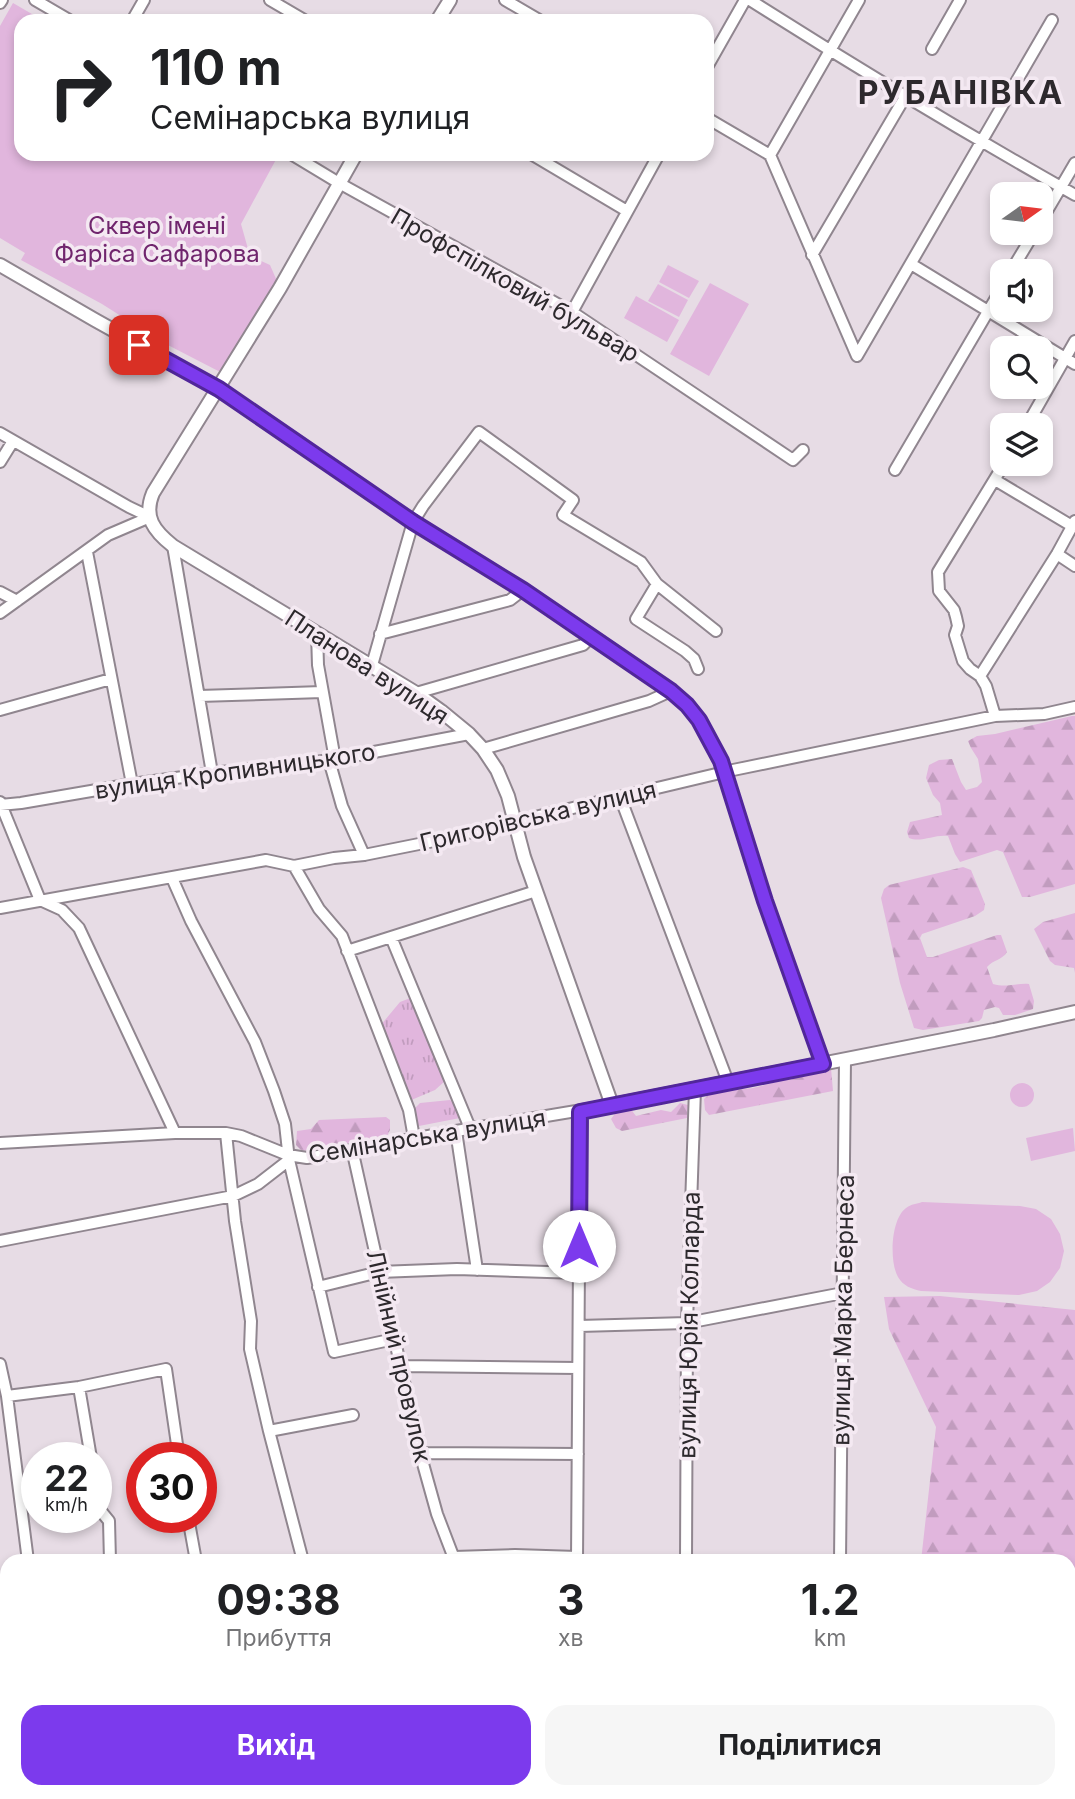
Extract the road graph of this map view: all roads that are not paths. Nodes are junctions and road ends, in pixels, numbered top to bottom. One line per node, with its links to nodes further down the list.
1 (35, 0): 7 (street)
2 (270, 0): 8 (street)
3 (505, 0): 9 (street)
4 (748, 0): 12 (street); 13 (street)
5 (859, 0): 12 (street)
6 (960, 0): 11 (street)
7 (59, 14)
8 (294, 14)
9 (529, 14)
10 (1052, 20): 16 (street)
11 (932, 49)
12 (830, 51): 14 (street); 17 (street)
13 (714, 56)
14 (905, 97): 16 (street); 28 (street)
15 (714, 122): 17 (street)
16 (981, 143): 24 (street); 29 (street)
17 (770, 155): 28 (street)
18 (303, 161): 23 (street, Профспілковий бульвар)
19 (352, 161): 23 (main road)
20 (543, 161): 27 (street)
21 (655, 161): 27 (street)
22 (1075, 163): 24 (street)
23 (339, 183): 33 (street, Профспілковий бульвар); 36 (main road)
24 (1061, 188): 25 (street); 26 (street)
25 (1075, 195)
26 (1054, 200)
27 (628, 211): 33 (street)
28 (812, 255): 29 (street)
29 (911, 264): 32 (street)
30 (0, 265): 36 (main road)
31 (990, 308): 32 (street)
32 (988, 311): 35 (street); 42 (street)
33 (572, 312): 40 (street, Профспілковий бульвар)
34 (1075, 341): 35 (street)
35 (1070, 361): 37 (street)
36 (219, 389): 45 (main road); 46 (main road)
37 (1035, 413)
38 (0, 433): 39 (street, Планова вулиця)
39 (13, 441): 41 (street); 45 (street, Планова вулиця)
40 (803, 450)
41 (0, 462)
42 (895, 470)
43 (997, 476): 44 (street)
44 (995, 480): 47 (street); 63 (street)
45 (150, 517): 48 (main road, Планова вулиця); 49 (street)
46 (413, 522): 52 (street); 53 (main road); 59 (street)
47 (1074, 524): 50 (street)
48 (173, 546): 58 (main road, Планова вулиця); 68 (street)
49 (87, 552): 55 (street); 64 (street)
50 (1057, 554): 51 (street); 63 (street)
51 (1075, 566)
52 (657, 584): 57 (street); 62 (street)
53 (523, 590): 59 (street); 60 (main road)
54 (0, 592): 55 (street)
55 (17, 601): 56 (street)
56 (0, 613)
57 (716, 631)
58 (317, 633): 61 (main road, Планова вулиця); 66 (street)
59 (380, 634): 61 (street)
60 (592, 636): 65 (main road); 67 (street)
61 (372, 666): 67 (main road, Планова вулиця)
62 (698, 669)
63 (980, 676): 71 (street)
64 (111, 679): 70 (street); 77 (street)
65 (671, 691): 73 (street); 75 (main road)
66 (321, 692): 68 (street); 74 (street)
67 (416, 693): 72 (main road, Планова вулиця)
68 (199, 695): 76 (street)
69 (1075, 707): 71 (street, Григорівська вулиця)
70 (0, 710)
71 (995, 716): 75 (street, Григорівська вулиця)
72 (469, 734): 73 (main road, Планова вулиця); 74 (street, вулиця Кропивницького)
73 (483, 748): 80 (main road, Планова вулиця)
74 (332, 760): 76 (street, вулиця Кропивницького); 81 (street)
75 (725, 772): 78 (street, Григорівська вулиця); 91 (main road)
76 (212, 773): 77 (street, вулиця Кропивницького)
77 (132, 784): 79 (street, вулиця Кропивницького)
78 (620, 797): 80 (street, Григорівська вулиця); 92 (street)
79 (0, 804): 85 (street)
80 (514, 822): 81 (street, Григорівська вулиця); 84 (main road, Планова вулиця)
81 (364, 856): 82 (street, Григорівська вулиця)
82 (294, 866): 83 (street, Григорівська вулиця); 88 (street)
83 (172, 878): 85 (street, Григорівська вулиця); 103 (street)
84 (536, 891): 87 (street); 94 (main road, Планова вулиця)
85 (40, 900): 86 (street, Григорівська вулиця); 98 (street)
86 (0, 908)
87 (391, 937): 88 (street); 96 (street)
88 (346, 951): 100 (street)
89 (1075, 1012): 90 (main road, Семінарська вулиця)
90 (845, 1059): 91 (main road, Семінарська вулиця); 110 (street, вулиця Марка Бернеса)
91 (823, 1064): 92 (main road, Семінарська вулиця)
92 (728, 1082): 93 (main road, Семінарська вулиця)
93 (695, 1089): 94 (main road, Семінарська вулиця); 111 (street, вулиця Юрія Колларда)
94 (612, 1105): 95 (street, Семінарська вулиця)
95 (580, 1112): 96 (street, Семінарська вулиця); 108 (street)
96 (470, 1128): 97 (street, Семінарська вулиця)
97 (456, 1130): 100 (street, Семінарська вулиця); 106 (street)
98 (175, 1133): 99 (street); 101 (street)
99 (226, 1133): 103 (street); 104 (street)
100 (414, 1138): 102 (street, Семінарська вулиця)
101 (0, 1143)
102 (352, 1149): 103 (street, Семінарська вулиця); 107 (street, Лінійний провулок)
103 (288, 1157): 104 (street, Семінарська вулиця); 109 (street)
104 (233, 1196): 105 (street, Семінарська вулиця); 120 (street)
105 (0, 1241)
106 (477, 1270): 107 (street); 108 (street)
107 (379, 1272): 109 (street); 113 (street, Лінійний провулок)
108 (579, 1273): 112 (street)
109 (318, 1287): 113 (street)
110 (843, 1293): 111 (street); 134 (street, вулиця Марка Бернеса)
111 (687, 1323): 112 (street); 133 (street, вулиця Юрія Колларда)
112 (579, 1326): 116 (street)
113 (394, 1339): 115 (street, Лінійний провулок)
114 (0, 1364): 118 (street)
115 (400, 1366): 116 (street); 123 (street, Лінійний провулок)
116 (578, 1368): 124 (street)
117 (79, 1387): 118 (street); 121 (street); 122 (street)
118 (6, 1396): 127 (street)
119 (353, 1415): 120 (street)
120 (269, 1431): 130 (street)
121 (89, 1442)
122 (177, 1442)
123 (420, 1453): 124 (street); 131 (street, Лінійний провулок)
124 (578, 1454): 132 (street)
125 (109, 1533): 128 (street)
126 (191, 1533): 129 (street)
127 (27, 1554)
128 (110, 1554)
129 (195, 1554)
130 (301, 1554)
131 (452, 1554)
132 (577, 1554)
133 (686, 1554)
134 (840, 1554)

